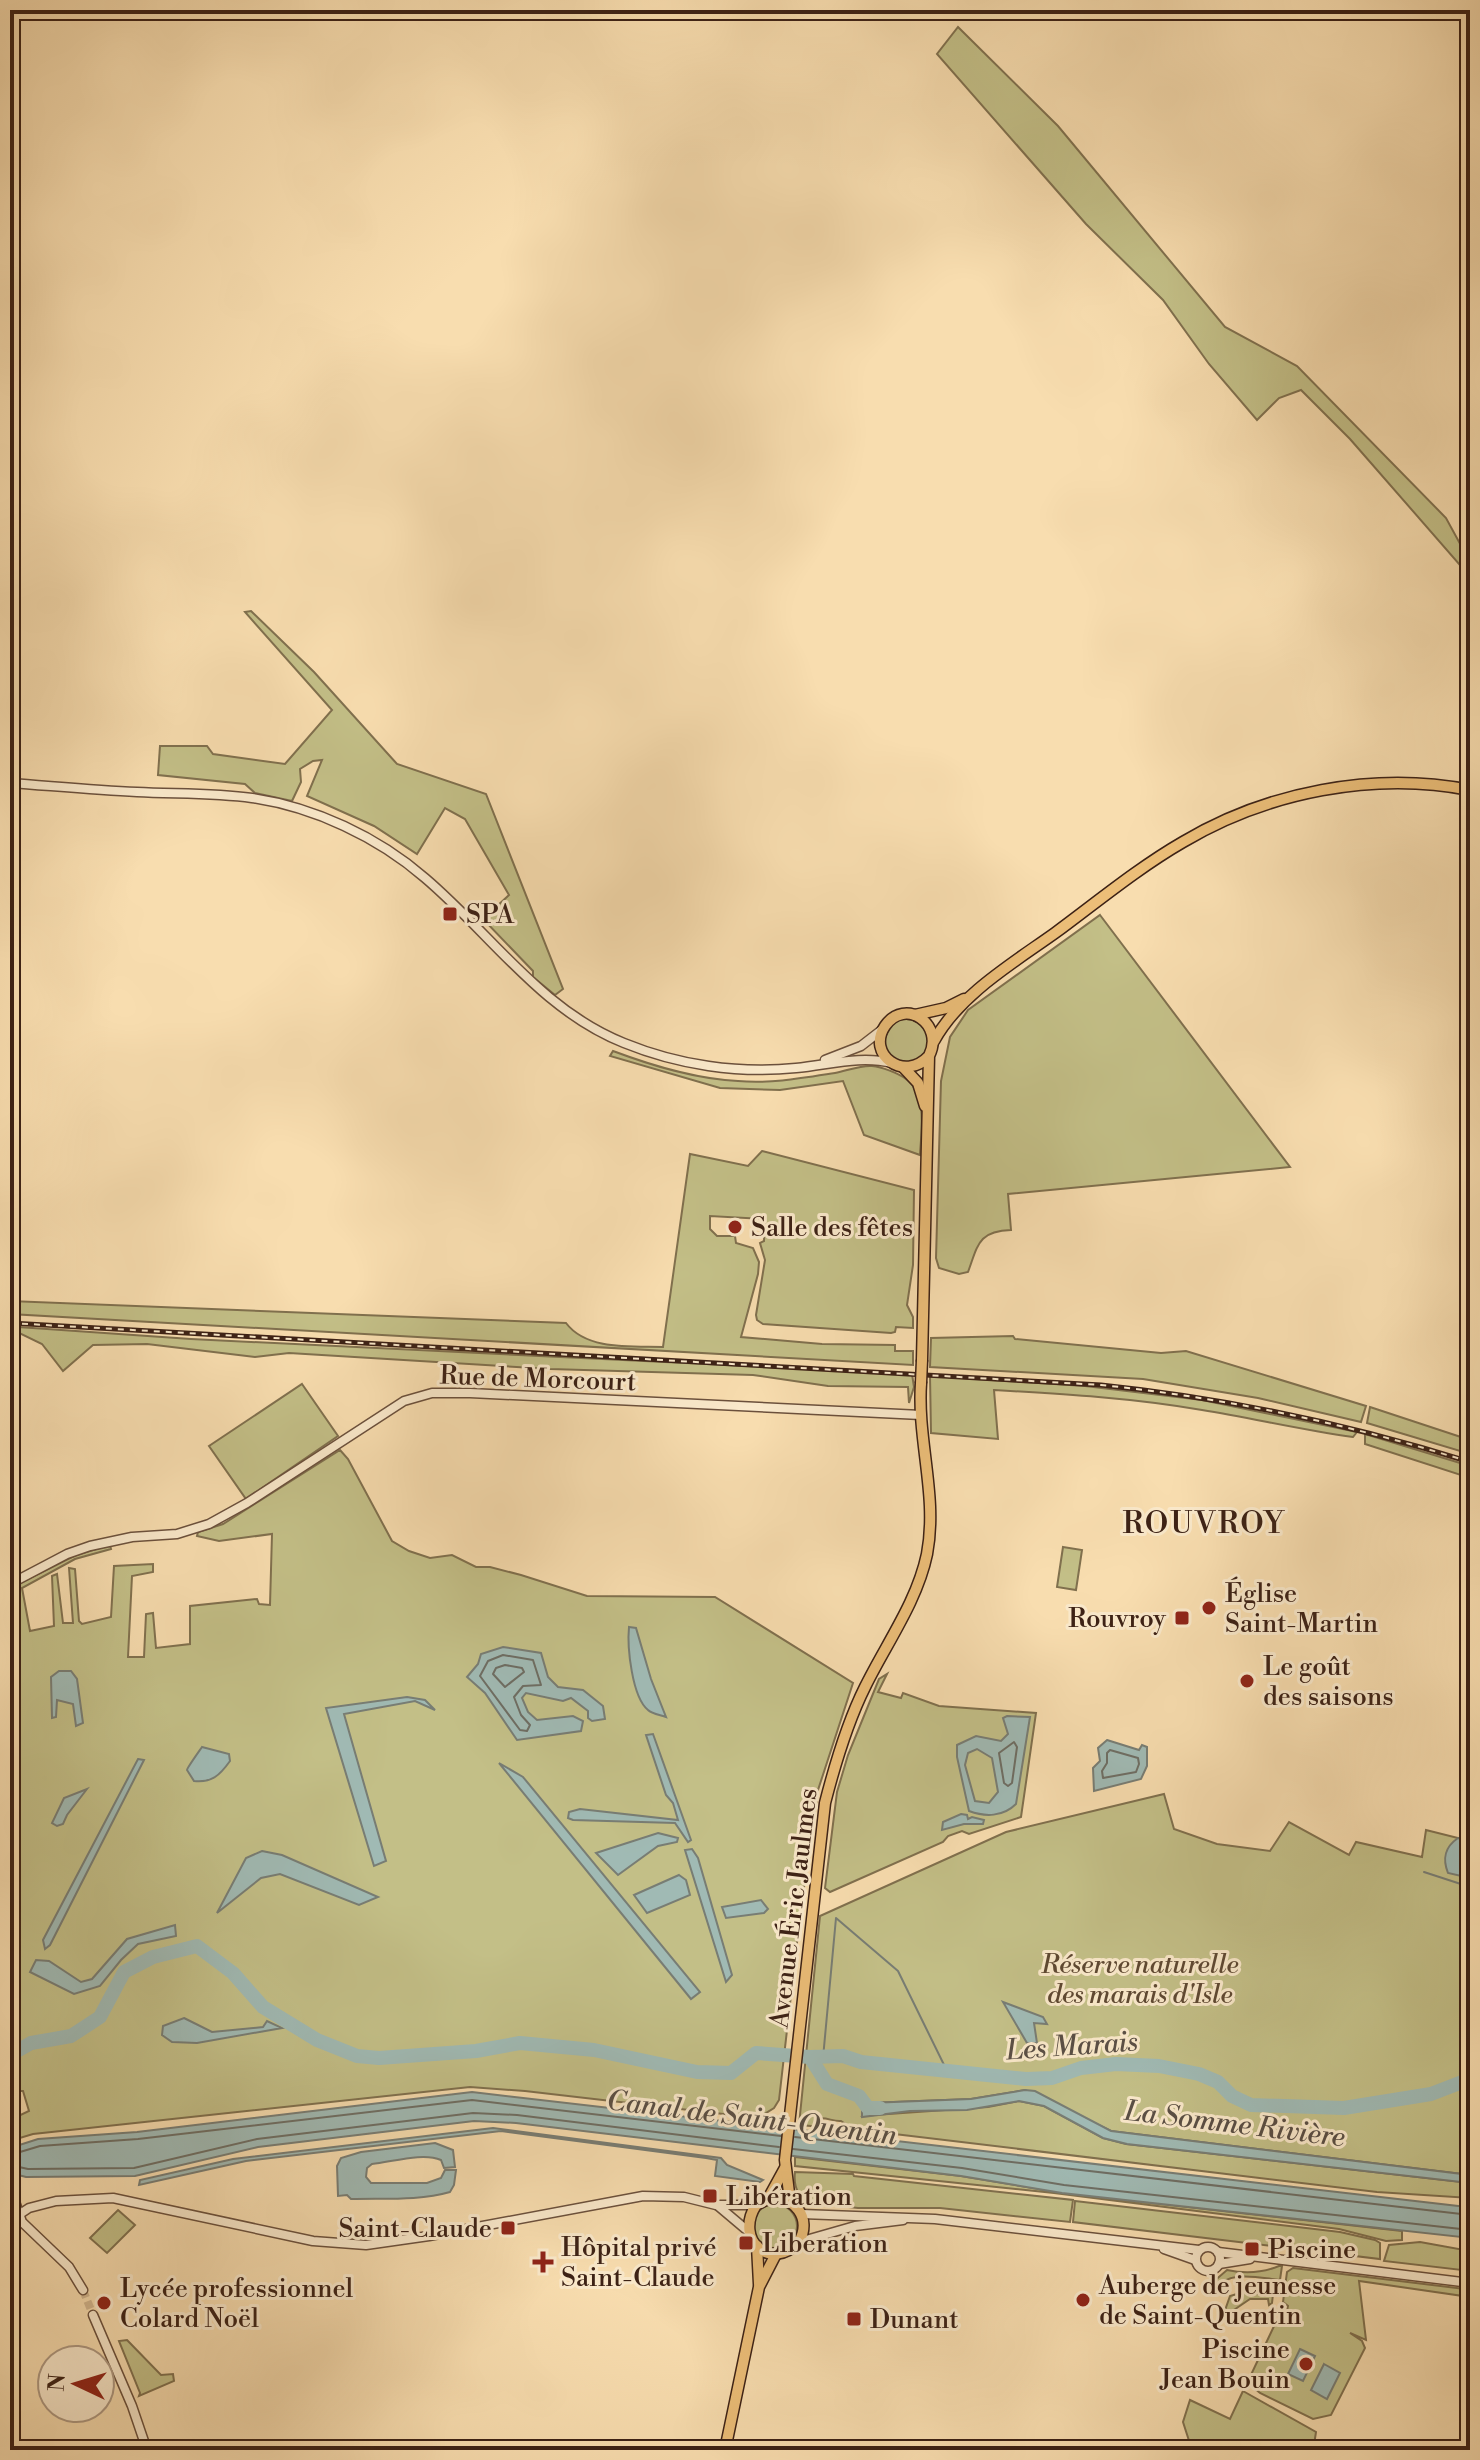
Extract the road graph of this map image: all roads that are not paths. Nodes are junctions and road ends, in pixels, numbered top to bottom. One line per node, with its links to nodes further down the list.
1 (10, 783): 9 (street)
2 (1470, 790): 3 (main road)
3 (976, 992): 4 (main road); 6 (main road)
4 (914, 1015): 5 (main road); 6 (main road)
5 (883, 1028): 8 (main road); 9 (street)
6 (934, 1041): 7 (main road)
7 (929, 1056): 8 (main road); 10 (main road)
8 (898, 1065): 9 (street); 10 (main road)
9 (795, 1068)
10 (927, 1129): 11 (main road, Avenue Éric Jaulmes, bridge)
11 (921, 1415): 12 (street, Rue de Morcourt); 13 (main road, Avenue Éric Jaulmes)
12 (10, 1584)
13 (785, 2164): 15 (main road); 16 (main road)
14 (10, 2187): 19 (street)
15 (768, 2199): 16 (main road); 18 (main road)
16 (790, 2201): 20 (main road)
17 (716, 2205): 18 (street); 19 (street); 22 (street)
18 (756, 2205): 22 (main road)
19 (15, 2214): 34 (street)
20 (802, 2214): 21 (street); 23 (main road)
21 (916, 2218): 23 (street); 24 (street)
22 (749, 2232): 25 (main road)
23 (799, 2242): 28 (main road)
24 (1144, 2242): 26 (street); 30 (street)
25 (757, 2246): 28 (main road); 33 (main road)
26 (1199, 2250): 27 (street); 30 (street)
27 (1218, 2252): 29 (street); 31 (street)
28 (776, 2254): 33 (main road)
29 (1263, 2257): 31 (street); 32 (street)
30 (1195, 2260): 31 (street)
31 (1219, 2264)
32 (1470, 2283)
33 (759, 2287): 37 (main road)
34 (83, 2290)
35 (93, 2315): 36 (street)
36 (147, 2450)
37 (725, 2450)

